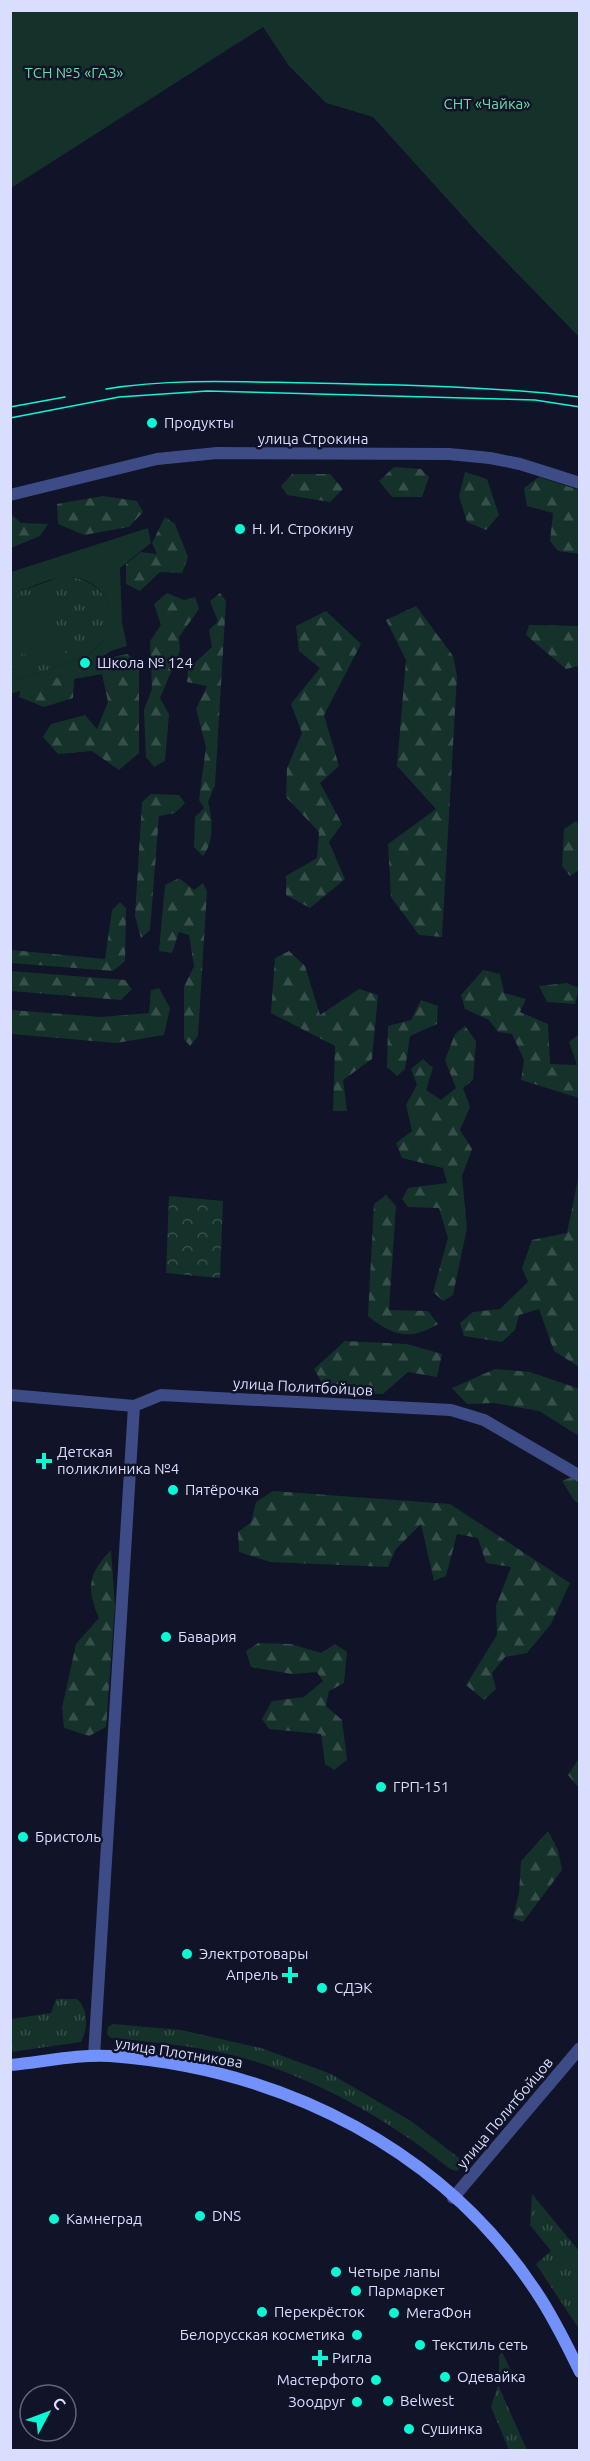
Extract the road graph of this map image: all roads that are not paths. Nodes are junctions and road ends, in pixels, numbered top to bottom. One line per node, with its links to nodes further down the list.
1 (579, 483): 2 (street, улица Строкина)
2 (10, 495)
3 (10, 1395): 4 (street, улица Политбойцов)
4 (134, 1406): 5 (street, улица Политбойцов); 7 (street)
5 (579, 1476)
6 (579, 2048): 9 (street, улица Политбойцов)
7 (94, 2056): 8 (main road, улица Плотникова); 9 (main road, улица Плотникова)
8 (10, 2065)
9 (453, 2198): 10 (main road, улица Плотникова)
10 (579, 2372)

